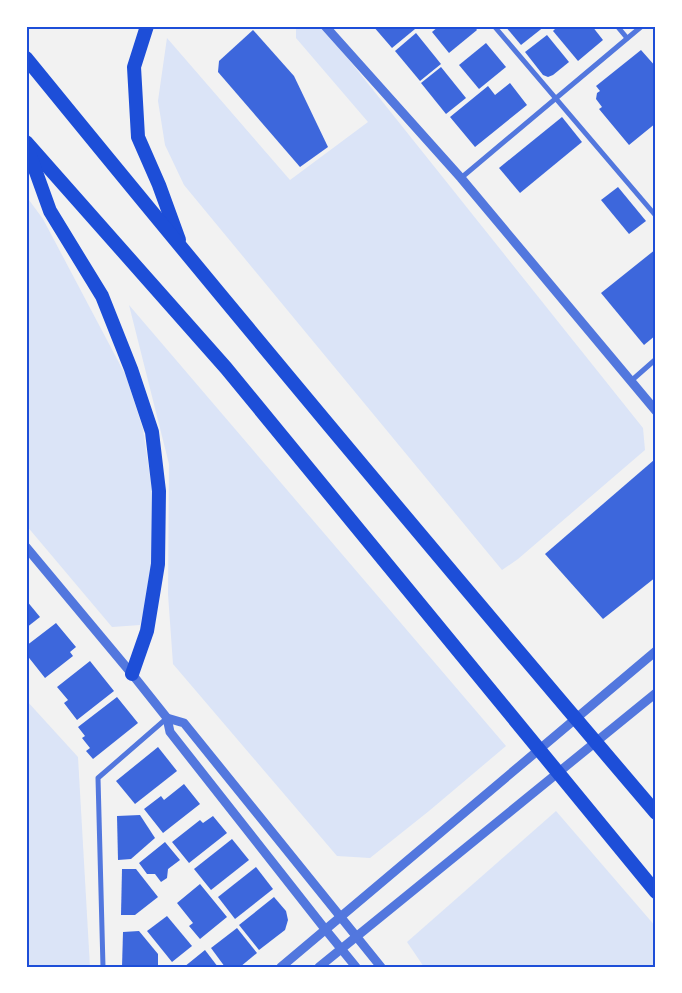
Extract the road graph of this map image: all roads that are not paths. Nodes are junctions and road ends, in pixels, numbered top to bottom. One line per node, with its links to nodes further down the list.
1 (147, 26): 12 (highway)
2 (325, 26): 10 (street)
3 (494, 26): 8 (street)
4 (617, 26): 6 (street)
5 (642, 26): 6 (street)
6 (627, 38): 8 (street)
7 (26, 58): 12 (highway)
8 (556, 98): 10 (street); 11 (street)
9 (26, 143): 18 (highway); 22 (highway)
10 (461, 178): 14 (street)
11 (656, 216)
12 (183, 250): 21 (highway)
13 (656, 359): 14 (street)
14 (631, 381): 15 (street)
15 (656, 411)
16 (26, 547): 18 (street)
17 (656, 651): 23 (street)
18 (132, 674): 20 (street)
19 (656, 693): 25 (street)
20 (167, 718): 23 (street); 24 (street); 27 (street)
21 (656, 813)
22 (656, 892)
23 (341, 916): 24 (street); 25 (street)
24 (325, 930): 26 (street); 28 (street)
25 (356, 937): 26 (street); 31 (street)
26 (341, 949): 29 (street); 30 (street)
27 (103, 967)
28 (281, 967)
29 (319, 967)
30 (356, 967)
31 (381, 967)

